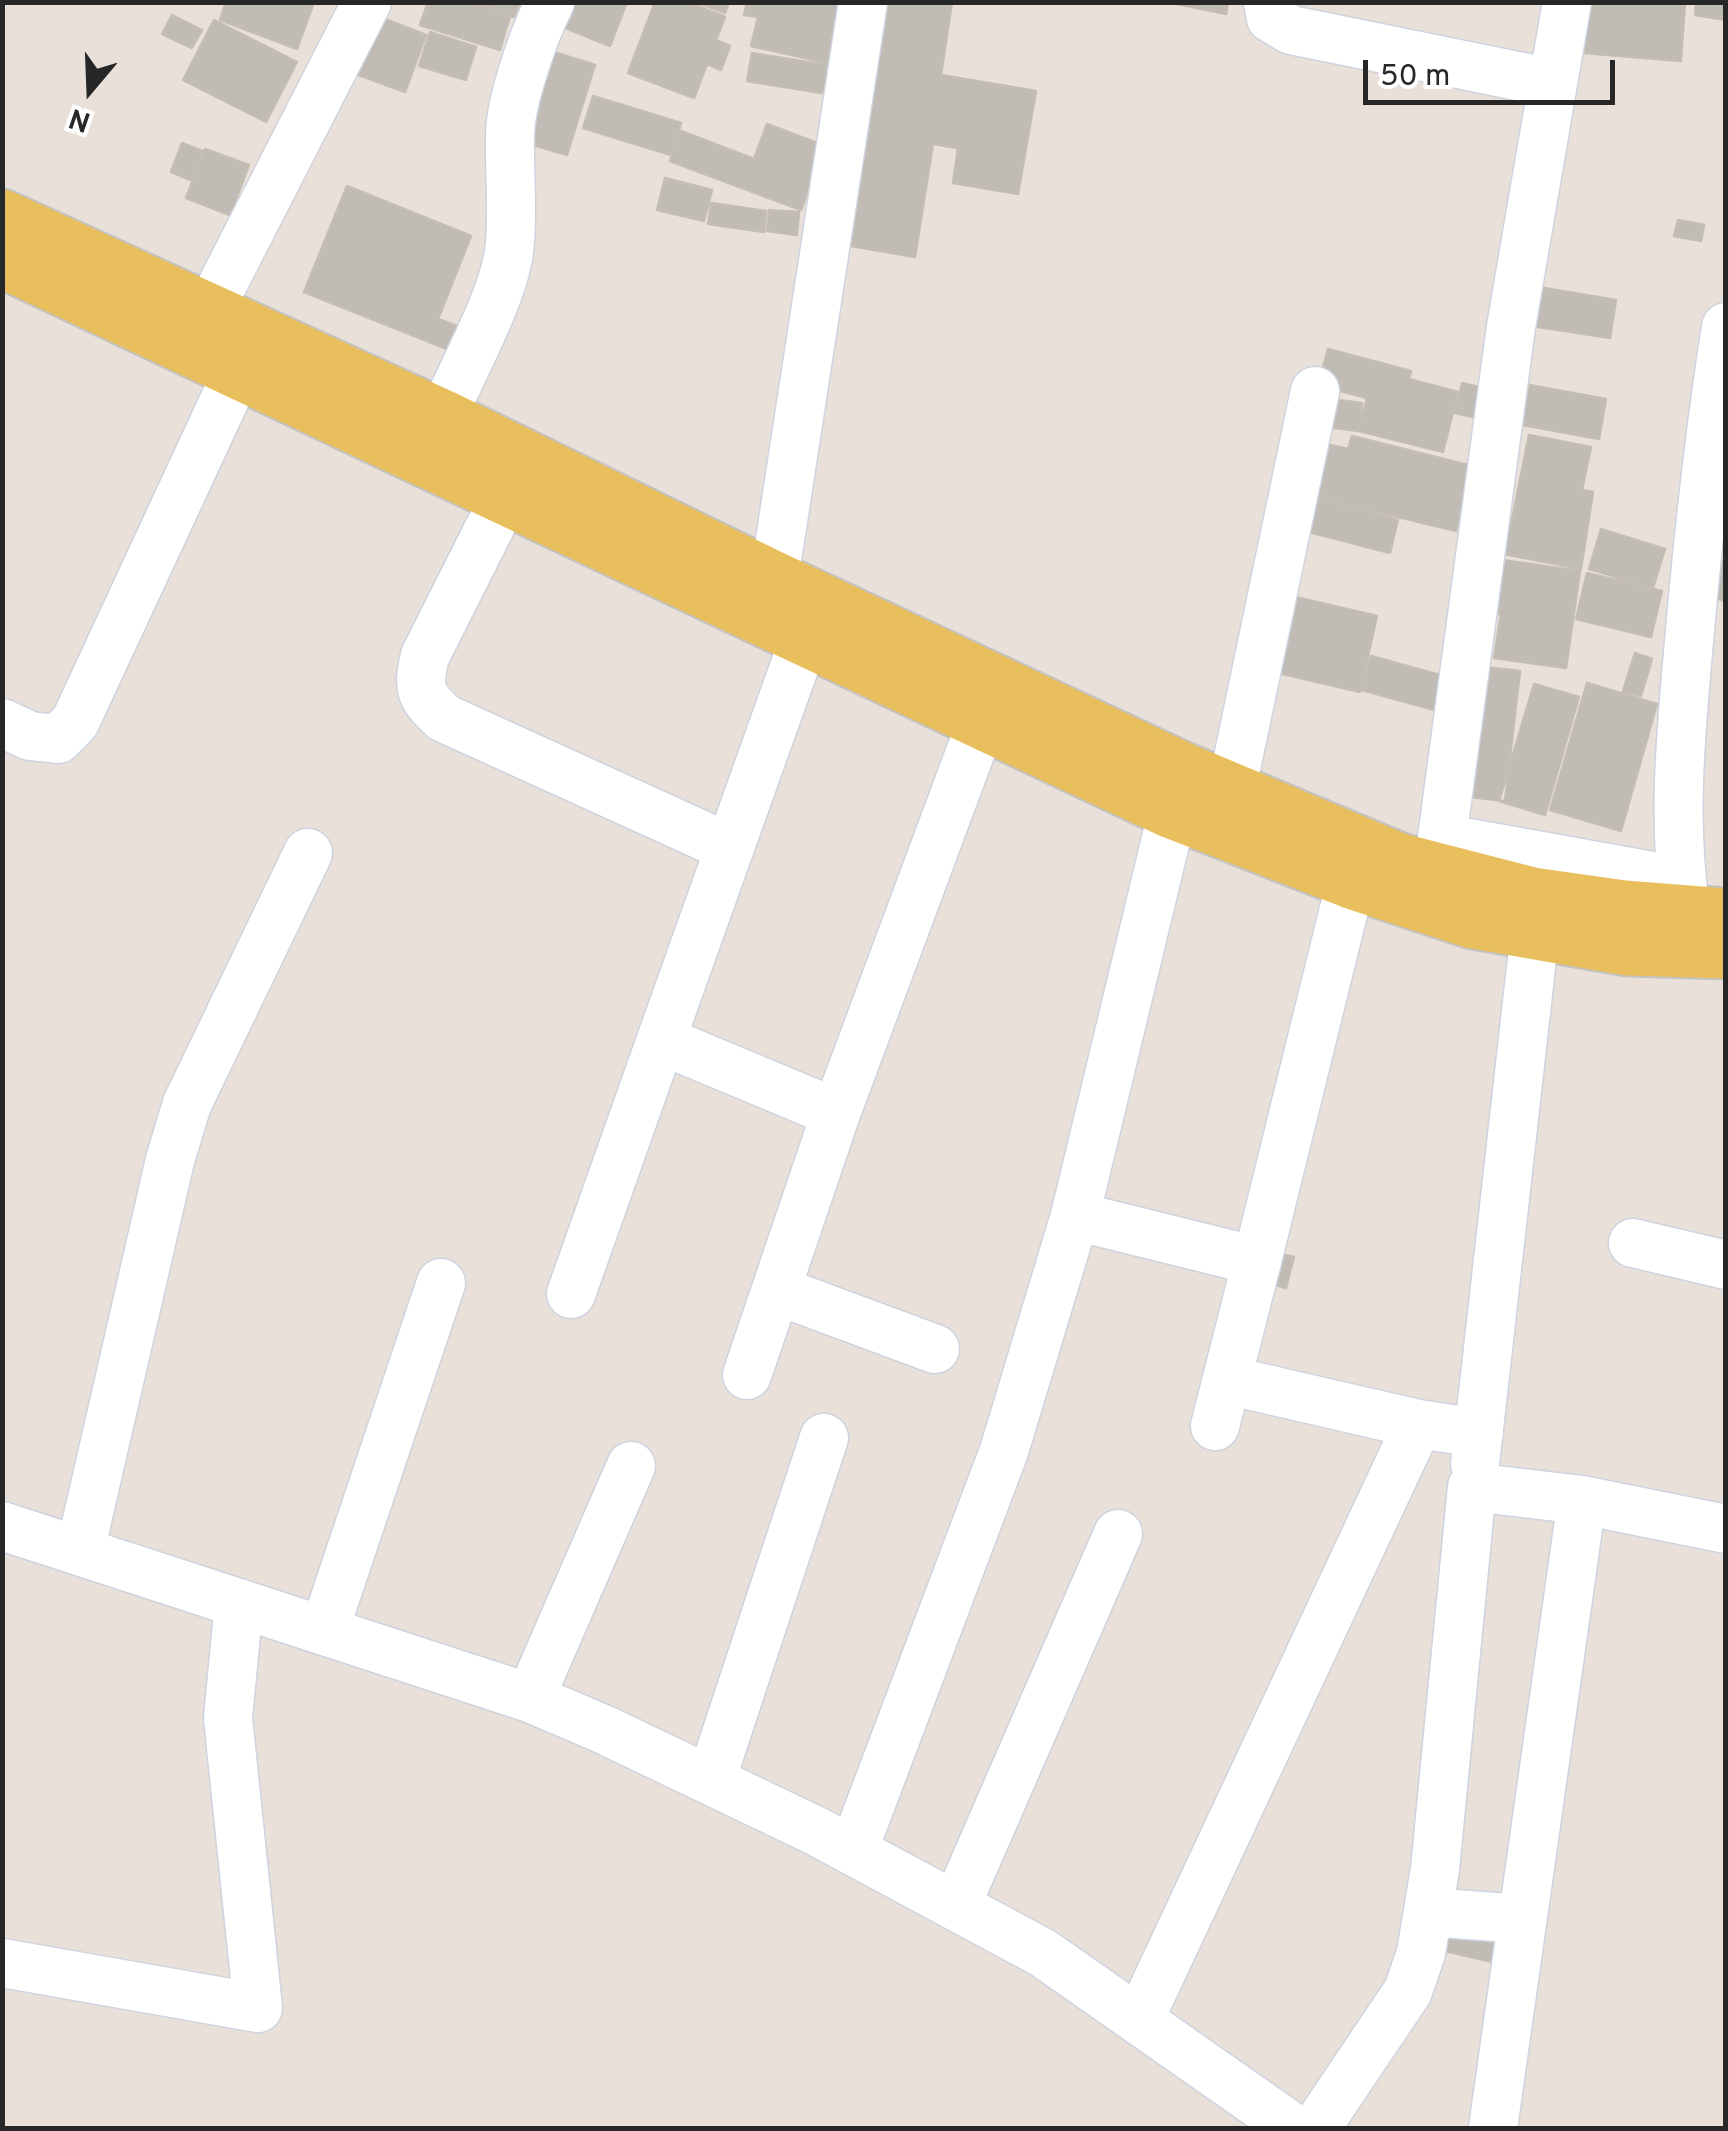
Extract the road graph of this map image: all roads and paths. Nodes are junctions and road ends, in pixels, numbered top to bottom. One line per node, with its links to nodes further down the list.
1 (367, 2): 10 (street)
2 (550, 2): 13 (street)
3 (862, 2): 15 (street)
4 (1268, 2): 6 (street)
5 (1567, 2): 6 (street)
6 (1552, 83): 21 (street)
7 (2, 217): 10 (main road)
8 (2, 260): 10 (main road)
9 (1726, 328): 23 (street)
10 (199, 330): 11 (main road); 13 (main road)
11 (238, 371): 14 (main road); 17 (street)
12 (1315, 390): 18 (street)
13 (442, 417): 15 (main road)
14 (505, 497): 15 (main road); 19 (street)
15 (781, 612): 16 (main road); 18 (main road); 19 (street)
16 (982, 721): 18 (main road); 26 (street)
17 (2, 724)
18 (1195, 791): 21 (main road); 22 (main road); 27 (street)
19 (730, 848): 25 (street)
20 (308, 853): 47 (street)
21 (1435, 872): 22 (main road); 23 (main road); 24 (main road)
22 (1352, 882): 29 (street)
23 (1703, 922): 24 (main road)
24 (1535, 932): 39 (street)
25 (661, 1040): 26 (street); 33 (street)
26 (836, 1114): 32 (street)
27 (1075, 1216): 29 (street); 52 (street)
28 (1633, 1243): 30 (street)
29 (1257, 1261): 36 (street)
30 (1726, 1265)
31 (441, 1283): 49 (street)
32 (776, 1290): 34 (street); 35 (street)
33 (571, 1294)
34 (935, 1349)
35 (746, 1376)
36 (1227, 1380): 37 (street); 38 (street)
37 (1418, 1424): 39 (street); 57 (street)
38 (1216, 1426)
39 (1479, 1432): 42 (street)
40 (824, 1438): 51 (street)
41 (631, 1466): 50 (street)
42 (1472, 1487): 43 (street); 54 (street)
43 (1582, 1500): 45 (street); 55 (street)
44 (2, 1526): 47 (street)
45 (1726, 1529)
46 (1118, 1534): 53 (street)
47 (80, 1551): 48 (street)
48 (239, 1604): 49 (street); 56 (street)
49 (324, 1631): 50 (street)
50 (530, 1698): 51 (street)
51 (710, 1780): 52 (street)
52 (853, 1851): 53 (street)
53 (956, 1906): 57 (street)
54 (1429, 1912): 55 (street); 59 (street)
55 (1522, 1920): 60 (street)
56 (2, 1963)
57 (1139, 2020): 58 (street)
58 (1293, 2128)
59 (1316, 2128)
60 (1493, 2128)

